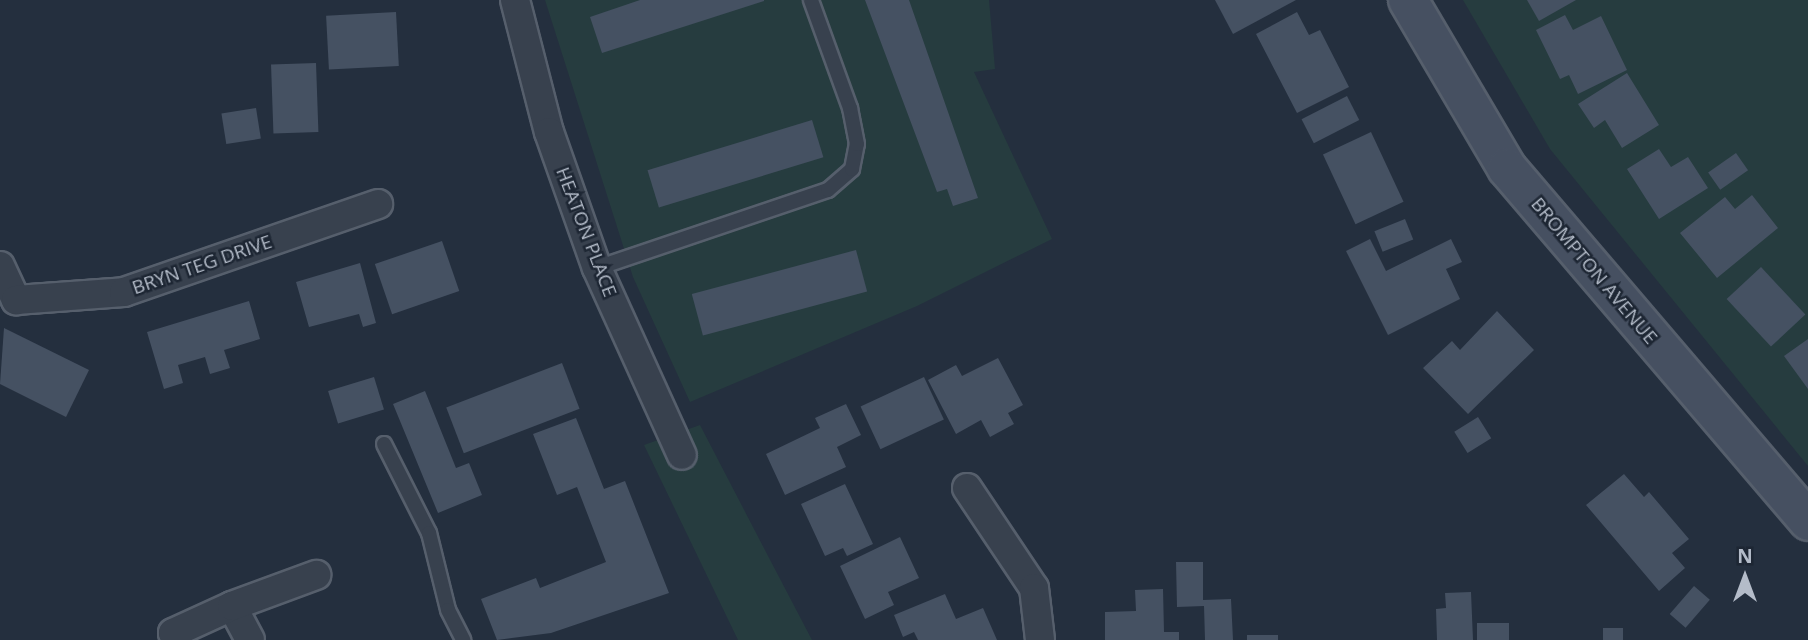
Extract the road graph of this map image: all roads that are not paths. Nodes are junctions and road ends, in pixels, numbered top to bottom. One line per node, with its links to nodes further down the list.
1 (514, 0): 6 (street, HEATON PLACE)
2 (811, 0): 6 (lane)
3 (1408, 0): 10 (main road, BROMPTON AVENUE)
4 (378, 204): 5 (street, BRYN TEG DRIVE)
5 (0, 266)
6 (597, 268): 8 (street, HEATON PLACE)
7 (384, 444): 15 (lane)
8 (682, 455)
9 (967, 488): 16 (street)
10 (1808, 522)
11 (316, 575): 12 (street)
12 (232, 606): 13 (street); 14 (street)
13 (177, 640)
14 (250, 640)
15 (463, 640)
16 (1040, 640)

